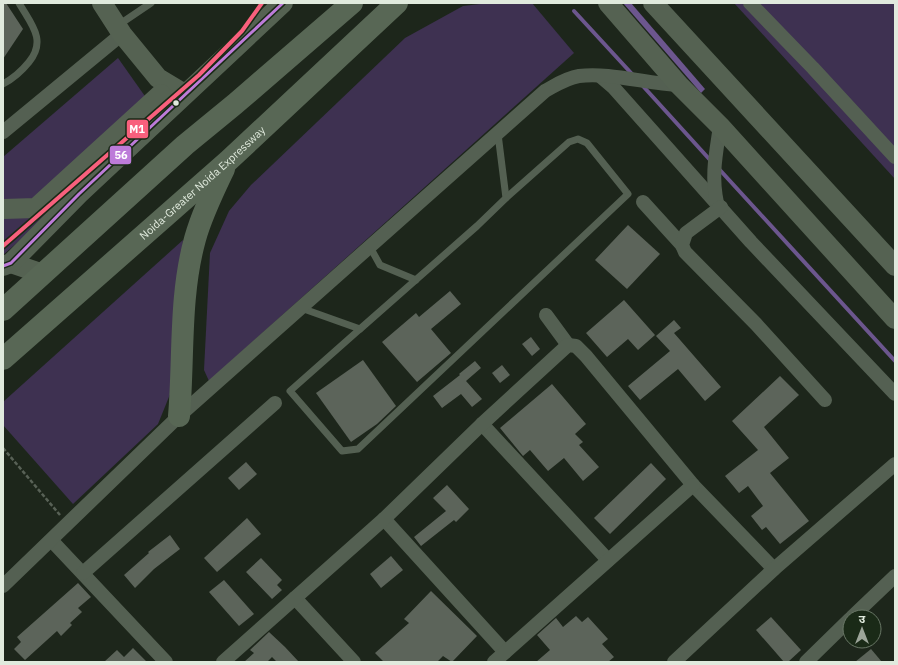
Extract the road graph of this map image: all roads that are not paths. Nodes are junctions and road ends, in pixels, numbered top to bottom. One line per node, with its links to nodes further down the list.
1 (19, 3): 13 (lane)
2 (102, 3): 11 (main road)
3 (151, 3): 10 (lane)
4 (283, 3): 15 (main road)
5 (352, 3): 30 (highway)
6 (398, 3): 21 (highway, Noida-Greater Noida Expressway)
7 (608, 3): 14 (main road)
8 (653, 3): 29 (main road)
9 (750, 3): 20 (street)
10 (140, 6): 11 (lane)
11 (119, 30): 16 (main road); 18 (street)
12 (600, 76): 14 (street); 19 (street); 24 (street)
13 (3, 84)
14 (679, 85): 17 (main road)
15 (185, 94): 16 (main road); 16 (main road)
16 (161, 95): 25 (main road); 28 (main road)
17 (720, 126): 24 (street); 35 (main road)
18 (3, 132)
19 (498, 134): 22 (lane); 27 (street)
20 (895, 157)
21 (228, 161): 38 (highway, Noida-Greater Noida Expressway); 42 (highway)
22 (506, 198): 31 (lane); 36 (lane)
23 (643, 202): 26 (street)
24 (719, 205): 26 (street); 39 (street)
25 (3, 209)
26 (682, 246): 40 (street)
27 (370, 247): 31 (lane); 32 (street)
28 (7, 265): 30 (main road)
29 (895, 266)
30 (43, 274): 33 (highway)
31 (416, 280): 36 (lane)
32 (301, 308): 36 (lane); 42 (street)
33 (3, 310)
34 (546, 314): 37 (street)
35 (895, 319)
36 (360, 329)
37 (568, 345): 43 (street); 45 (street)
38 (3, 359)
39 (895, 394)
40 (825, 400)
41 (275, 403): 50 (street)
42 (179, 416): 47 (street)
43 (482, 424): 46 (street); 48 (street)
44 (895, 464): 49 (street)
45 (693, 484): 48 (street); 49 (street)
46 (384, 519): 53 (street); 56 (street)
47 (52, 540): 50 (street); 52 (street)
48 (608, 560): 56 (street)
49 (774, 569): 57 (street)
50 (82, 573): 58 (street)
51 (895, 576): 54 (street)
52 (3, 586)
53 (295, 598): 59 (street); 60 (street)
54 (860, 609)
55 (842, 627): 62 (street)
56 (505, 652): 61 (street)
57 (681, 660)
58 (166, 662)
59 (223, 662)
60 (354, 662)
61 (494, 662)
62 (806, 662)

